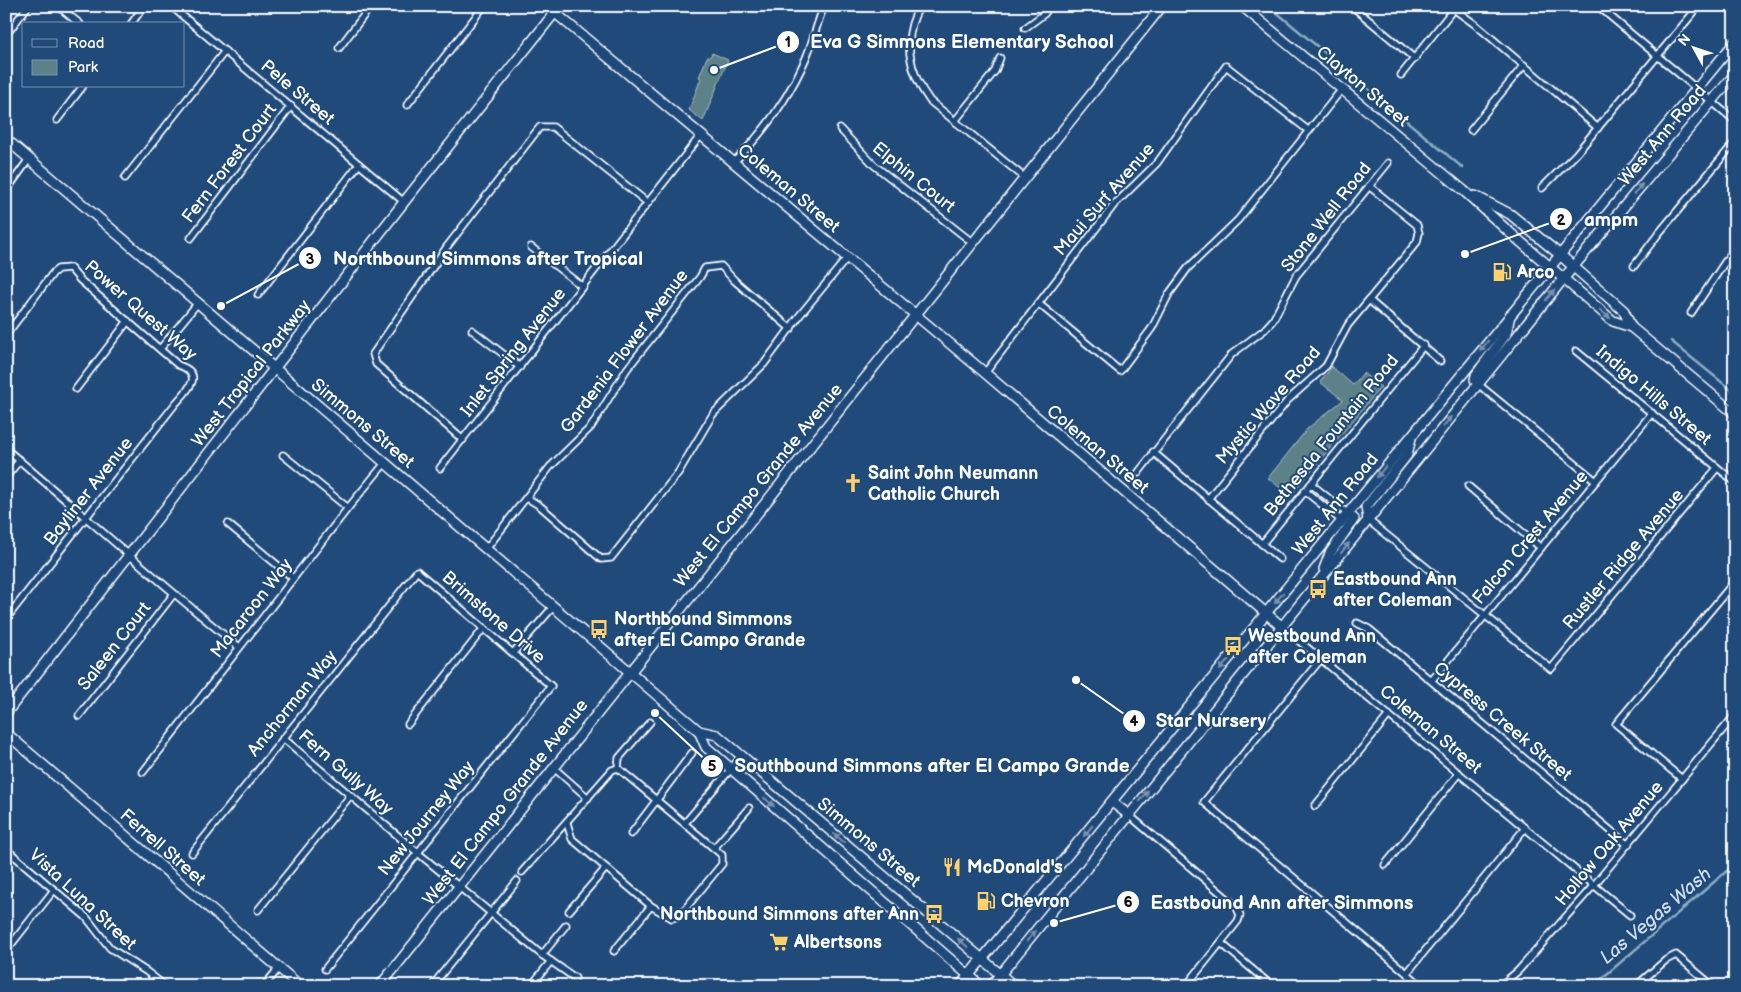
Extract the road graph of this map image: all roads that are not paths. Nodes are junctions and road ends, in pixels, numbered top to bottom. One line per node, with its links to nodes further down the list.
1 (28, 6): 21 (street)
2 (58, 6): 18 (street)
3 (144, 6): 19 (street)
4 (172, 6): 24 (street, Pele Street)
5 (371, 6): 23 (street)
6 (484, 6): 36 (street)
7 (547, 6): 17 (main road, Coleman Street)
8 (824, 6): 48 (street)
9 (920, 6): 38 (street)
10 (1050, 6): 20 (street)
11 (1162, 6): 52 (main road, West El Campo Grande Avenue)
12 (1242, 6): 32 (main road, Clayton Street)
13 (1352, 6): 27 (street)
14 (1598, 6): 25 (street)
15 (1699, 6): 25 (street)
16 (1455, 8): 27 (street); 28 (street)
17 (557, 10): 44 (main road, Coleman Street); 57 (main road, West Tropical Parkway)
18 (78, 22)
19 (132, 22)
20 (1025, 28)
21 (6, 35)
22 (1735, 42): 33 (main road, West Ann Road)
23 (339, 48)
24 (226, 51): 35 (street, Pele Street); 51 (street)
25 (1658, 56): 33 (street); 40 (street)
26 (1000, 58): 38 (street)
27 (1415, 59): 30 (street)
28 (1524, 65): 40 (street); 42 (street)
29 (1735, 74): 34 (main road, West Ann Road)
30 (1402, 75)
31 (81, 88): 37 (street)
32 (1342, 89): 43 (street); 55 (main road, Clayton Street)
33 (1696, 89): 34 (street); 65 (main road, West Ann Road)
34 (1711, 102): 39 (street); 69 (main road, West Ann Road, one-way to 34)
35 (291, 106): 50 (street, Pele Street); 61 (street, Fern Forest Court)
36 (407, 106)
37 (57, 120)
38 (955, 121): 52 (street)
39 (1735, 121)
40 (1598, 128): 54 (street)
41 (840, 129): 62 (street, Elphin Court)
42 (1471, 130)
43 (1309, 131): 75 (street, Maui Surf Avenue); 75 (street)
44 (701, 135): 48 (main road, Coleman Street); 58 (street, Inlet Spring Avenue)
45 (6, 140): 47 (main road, Simmons Street)
46 (1735, 142): 68 (street)
47 (29, 159): 56 (street); 74 (main road, Simmons Street)
48 (733, 163): 66 (main road, Coleman Street)
49 (1388, 163): 53 (street, Stone Well Road)
50 (359, 164): 57 (street, Pele Street); 72 (street)
51 (125, 178)
52 (1025, 178): 62 (main road, West El Campo Grande Avenue)
53 (1369, 186): 73 (street, Mystic Wave Road); 99 (street, Stone Well Road)
54 (1542, 188)
55 (1464, 190): 59 (main road, Clayton Street); 60 (main road, Clayton Street)
56 (6, 191)
57 (404, 202): 89 (main road, West Tropical Parkway)
58 (648, 203): 71 (street, Inlet Spring Avenue); 97 (street)
59 (1510, 214): 60 (main road); 65 (main road, Clayton Street)
60 (1501, 224): 67 (main road, Clayton Street)
61 (190, 238)
62 (973, 243): 78 (main road, West El Campo Grande Avenue)
63 (1735, 247): 77 (street)
64 (531, 248): 71 (street)
65 (1559, 254): 67 (main road, West Ann Road); 69 (main road, Clayton Street)
66 (847, 258): 78 (main road, Coleman Street); 81 (street)
67 (1549, 265): 70 (main road, Clayton Street); 76 (main road, West Ann Road)
68 (1634, 266)
69 (1573, 267): 70 (main road, West Ann Road); 80 (main road, Clayton Street)
70 (1564, 278): 80 (main road, Clayton Street, one-way to 80); 92 (main road, West Ann Road, one-way to 70)
71 (583, 287): 88 (street, Inlet Spring Avenue)
72 (258, 295)
73 (1369, 300): 84 (street); 113 (street, Mystic Wave Road)
74 (197, 304): 85 (street); 89 (main road, Simmons Street)
75 (1039, 304): 90 (street, Maui Surf Avenue)
76 (1511, 312): 92 (main road); 96 (main road, West Ann Road, one-way to 96)
77 (1691, 313)
78 (915, 315): 90 (main road, Coleman Street); 139 (main road, West El Campo Grande Avenue)
79 (128, 321): 83 (street, Power Quest Way); 85 (street, Power Quest Way); 93 (street)
80 (1631, 328): 95 (main road, Clayton Street)
81 (791, 329): 112 (street); 112 (street, Gardenia Flower Avenue)
82 (472, 330): 88 (street)
83 (6, 335)
84 (1424, 345): 87 (street); 109 (street, Bethesda Fountain Road)
85 (160, 349): 91 (street, Power Quest Way)
86 (1576, 351): 94 (street, Indigo Hills Street)
87 (1440, 360)
88 (520, 367): 97 (street, Inlet Spring Avenue)
89 (274, 369): 102 (main road, Simmons Street); 122 (main road, West Tropical Parkway)
90 (985, 373): 130 (main road, Coleman Street)
91 (192, 382): 115 (street, Bayliner Avenue)
92 (1478, 384): 107 (street); 117 (main road, West Ann Road, one-way to 92)
93 (76, 388)
94 (1652, 413): 104 (street, Indigo Hills Street); 107 (street, Falcon Crest Avenue)
95 (1735, 414)
96 (1413, 433): 116 (main road, West Ann Road, one-way to 116); 117 (main road)
97 (463, 440): 103 (street, Inlet Spring Avenue)
98 (6, 449): 101 (street)
99 (1153, 452): 105 (street, Stone Well Road); 113 (street)
100 (284, 455): 114 (street)
101 (20, 460): 106 (street); 115 (street)
102 (385, 464): 114 (street, Macaroon Way); 121 (main road, Simmons Street)
103 (440, 468)
104 (1717, 468): 108 (street, Indigo Hills Street); 131 (street, Rustler Ridge Avenue)
105 (1138, 473)
106 (6, 477)
107 (1596, 481): 120 (street, Falcon Crest Avenue)
108 (1735, 482)
109 (1311, 484): 111 (street, Bethesda Fountain Road); 116 (street)
110 (1468, 486): 120 (street)
111 (1305, 491): 116 (street); 119 (street, Bethesda Fountain Road)
112 (526, 498): 121 (street, Gardenia Flower Avenue)
113 (1208, 498): 119 (street)
114 (348, 508): 125 (street, Macaroon Way)
115 (87, 516): 122 (street); 132 (street, Bayliner Avenue)
116 (1345, 517): 126 (main road); 130 (main road, West Ann Road, one-way to 130)
117 (1368, 520): 126 (main road, West Ann Road, one-way to 117); 131 (street)
118 (228, 524): 125 (street)
119 (1262, 544): 123 (street)
120 (1540, 548): 131 (street, Falcon Crest Avenue)
121 (486, 549): 129 (main road, Simmons Street)
122 (131, 555): 128 (street); 142 (main road, West Tropical Parkway)
123 (1280, 559)
124 (417, 571): 135 (street, Brimstone Drive); 150 (street, Anchorman Way)
125 (294, 578): 136 (street, Macaroon Way)
126 (1318, 581): 134 (main road, West Ann Road)
127 (1735, 581): 158 (street)
128 (173, 595): 136 (street); 143 (street, Saleen Court)
129 (553, 606): 137 (street); 139 (main road, Simmons Street)
130 (1266, 614): 134 (main road, Coleman Street); 162 (main road, West Ann Road, one-way to 162)
131 (1486, 615): 140 (street, Falcon Crest Avenue)
132 (6, 619)
133 (1358, 622): 140 (street, Cypress Creek Street)
134 (1281, 626): 138 (street, Coleman Street); 165 (main road, West Ann Road, one-way to 134)
135 (484, 628): 137 (street, Brimstone Drive); 147 (street)
136 (238, 648): 156 (street, Macaroon Way)
137 (514, 653): 141 (street, Brimstone Drive)
138 (1321, 659): 144 (street, Coleman Street); 196 (street)
139 (629, 671): 148 (main road, Simmons Street); 153 (main road, West El Campo Grande Avenue)
140 (1432, 680): 170 (street, Cypress Creek Street)
141 (551, 686): 174 (street, New Journey Way)
142 (6, 713)
143 (78, 716)
144 (1389, 716): 157 (street, Coleman Street); 163 (street)
145 (1734, 716): 158 (street, Hollow Oak Avenue)
146 (650, 722): 154 (street)
147 (408, 724)
148 (699, 731): 152 (main road, Simmons Street); 155 (main road, Simmons Street)
149 (6, 733): 194 (main road, Ferrell Street)
150 (283, 738): 159 (street, Fern Gully Way); 173 (street, Anchorman Way)
151 (692, 753): 161 (street)
152 (741, 756): 155 (street); 192 (main road, Simmons Street, one-way to 152)
153 (554, 768): 160 (street); 180 (main road, West El Campo Grande Avenue)
154 (618, 768): 160 (street); 161 (street)
155 (731, 769): 167 (street); 198 (main road, Simmons Street, one-way to 198)
156 (143, 772)
157 (1459, 773): 168 (street, Coleman Street); 175 (street)
158 (1682, 779): 170 (street, Hollow Oak Avenue)
159 (350, 796): 174 (street, Fern Gully Way); 183 (street)
160 (588, 798): 166 (street)
161 (658, 801): 167 (street); 169 (street)
162 (1112, 802): 165 (main road); 192 (main road, West Ann Road, one-way to 192)
163 (1316, 806)
164 (749, 808): 171 (street)
165 (1129, 815): 188 (street); 197 (main road, West Ann Road, one-way to 165)
166 (567, 823): 176 (street); 177 (street)
167 (685, 823): 171 (street)
168 (1525, 828): 179 (street, Coleman Street); 196 (street)
169 (631, 834)
170 (1628, 845): 179 (street, Hollow Oak Avenue)
171 (714, 848): 182 (street)
172 (6, 849): 181 (street, Vista Luna Street)
173 (192, 853)
174 (418, 853): 180 (street, Fern Gully Way); 195 (street, New Journey Way)
175 (1385, 864)
176 (606, 868): 182 (street); 184 (street)
177 (522, 872)
178 (517, 882): 185 (street)
179 (1594, 885): 186 (street, Coleman Street); 213 (street, Hollow Oak Avenue)
180 (459, 887): 185 (street, Fern Gully Way); 203 (main road, West El Campo Grande Avenue)
181 (54, 890): 189 (street); 200 (street, Vista Luna Street)
182 (651, 906): 190 (street)
183 (258, 910)
184 (569, 911)
185 (491, 913): 191 (street, Fern Gully Way); 204 (street)
186 (1630, 914)
187 (566, 925): 191 (street)
188 (1220, 943): 210 (street); 211 (street)
189 (6, 951)
190 (614, 951)
191 (542, 954): 193 (street, Fern Gully Way)
192 (982, 959): 197 (main road, Simmons Street); 198 (main road, West Ann Road)
193 (550, 961): 199 (street, Fern Gully Way); 205 (street)
194 (278, 968): 201 (street); 202 (main road, Ferrell Street)
195 (325, 969)
196 (1406, 973): 212 (street)
197 (1000, 974): 208 (main road, West Ann Road); 209 (main road, Simmons Street)
198 (968, 975): 206 (main road, West Ann Road); 207 (main road, Simmons Street)
199 (575, 978)
200 (165, 986)
201 (264, 986)
202 (300, 986)
203 (380, 986)
204 (432, 986)
205 (531, 986)
206 (960, 986)
207 (981, 986)
208 (991, 986)
209 (1014, 986)
210 (1186, 986)
211 (1272, 986)
212 (1422, 986)
213 (1500, 986)
214 (1636, 986): 215 (street)
215 (1713, 986)

